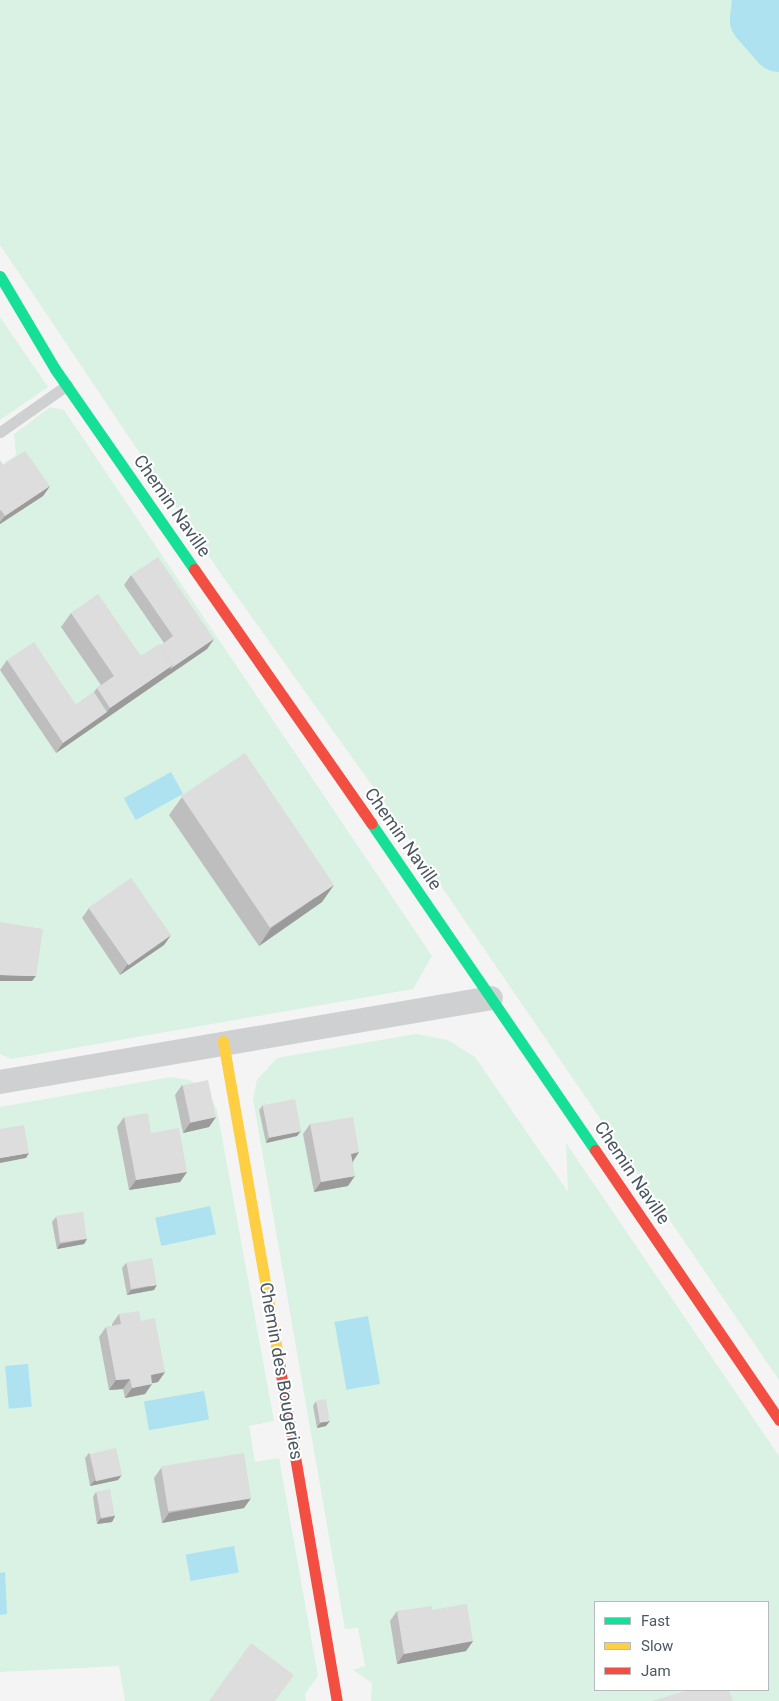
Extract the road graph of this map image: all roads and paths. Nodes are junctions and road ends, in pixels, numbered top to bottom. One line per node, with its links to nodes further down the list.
1 (0, 276): 2 (street, Chemin Naville)
2 (67, 385): 3 (lane); 4 (street, Chemin Naville)
3 (0, 432)
4 (491, 998): 5 (street); 7 (street, Chemin Naville)
5 (223, 1042): 6 (street); 8 (street, Chemin des Bougeries)
6 (0, 1082)
7 (779, 1420)
8 (337, 1701)

